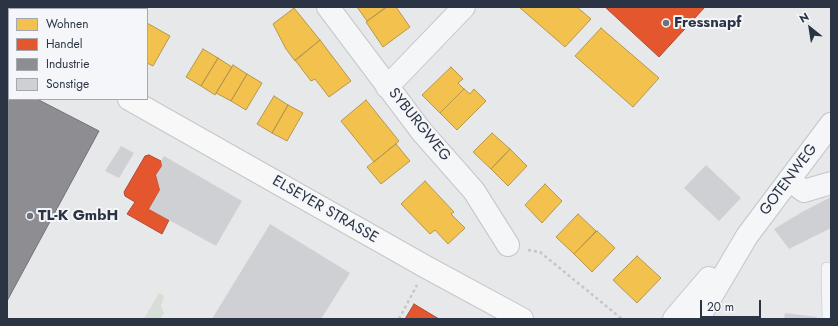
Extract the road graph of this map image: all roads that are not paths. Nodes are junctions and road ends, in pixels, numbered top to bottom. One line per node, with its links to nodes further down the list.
1 (328, 7): 3 (street, SYBURGWEG)
2 (464, 7): 3 (street)
3 (387, 87): 9 (street, SYBURGWEG)
4 (131, 100): 11 (main road, ELSEYER STRASSE)
5 (831, 124): 6 (street, GOTENWEG)
6 (789, 180): 7 (street); 8 (street, GOTENWEG)
7 (831, 183)
8 (747, 236): 12 (street, GOTENWEG); 13 (street, GOTENWEG)
9 (508, 245)
10 (827, 268): 14 (lane)
11 (522, 319)
12 (674, 319)
13 (698, 319)
14 (828, 319)

